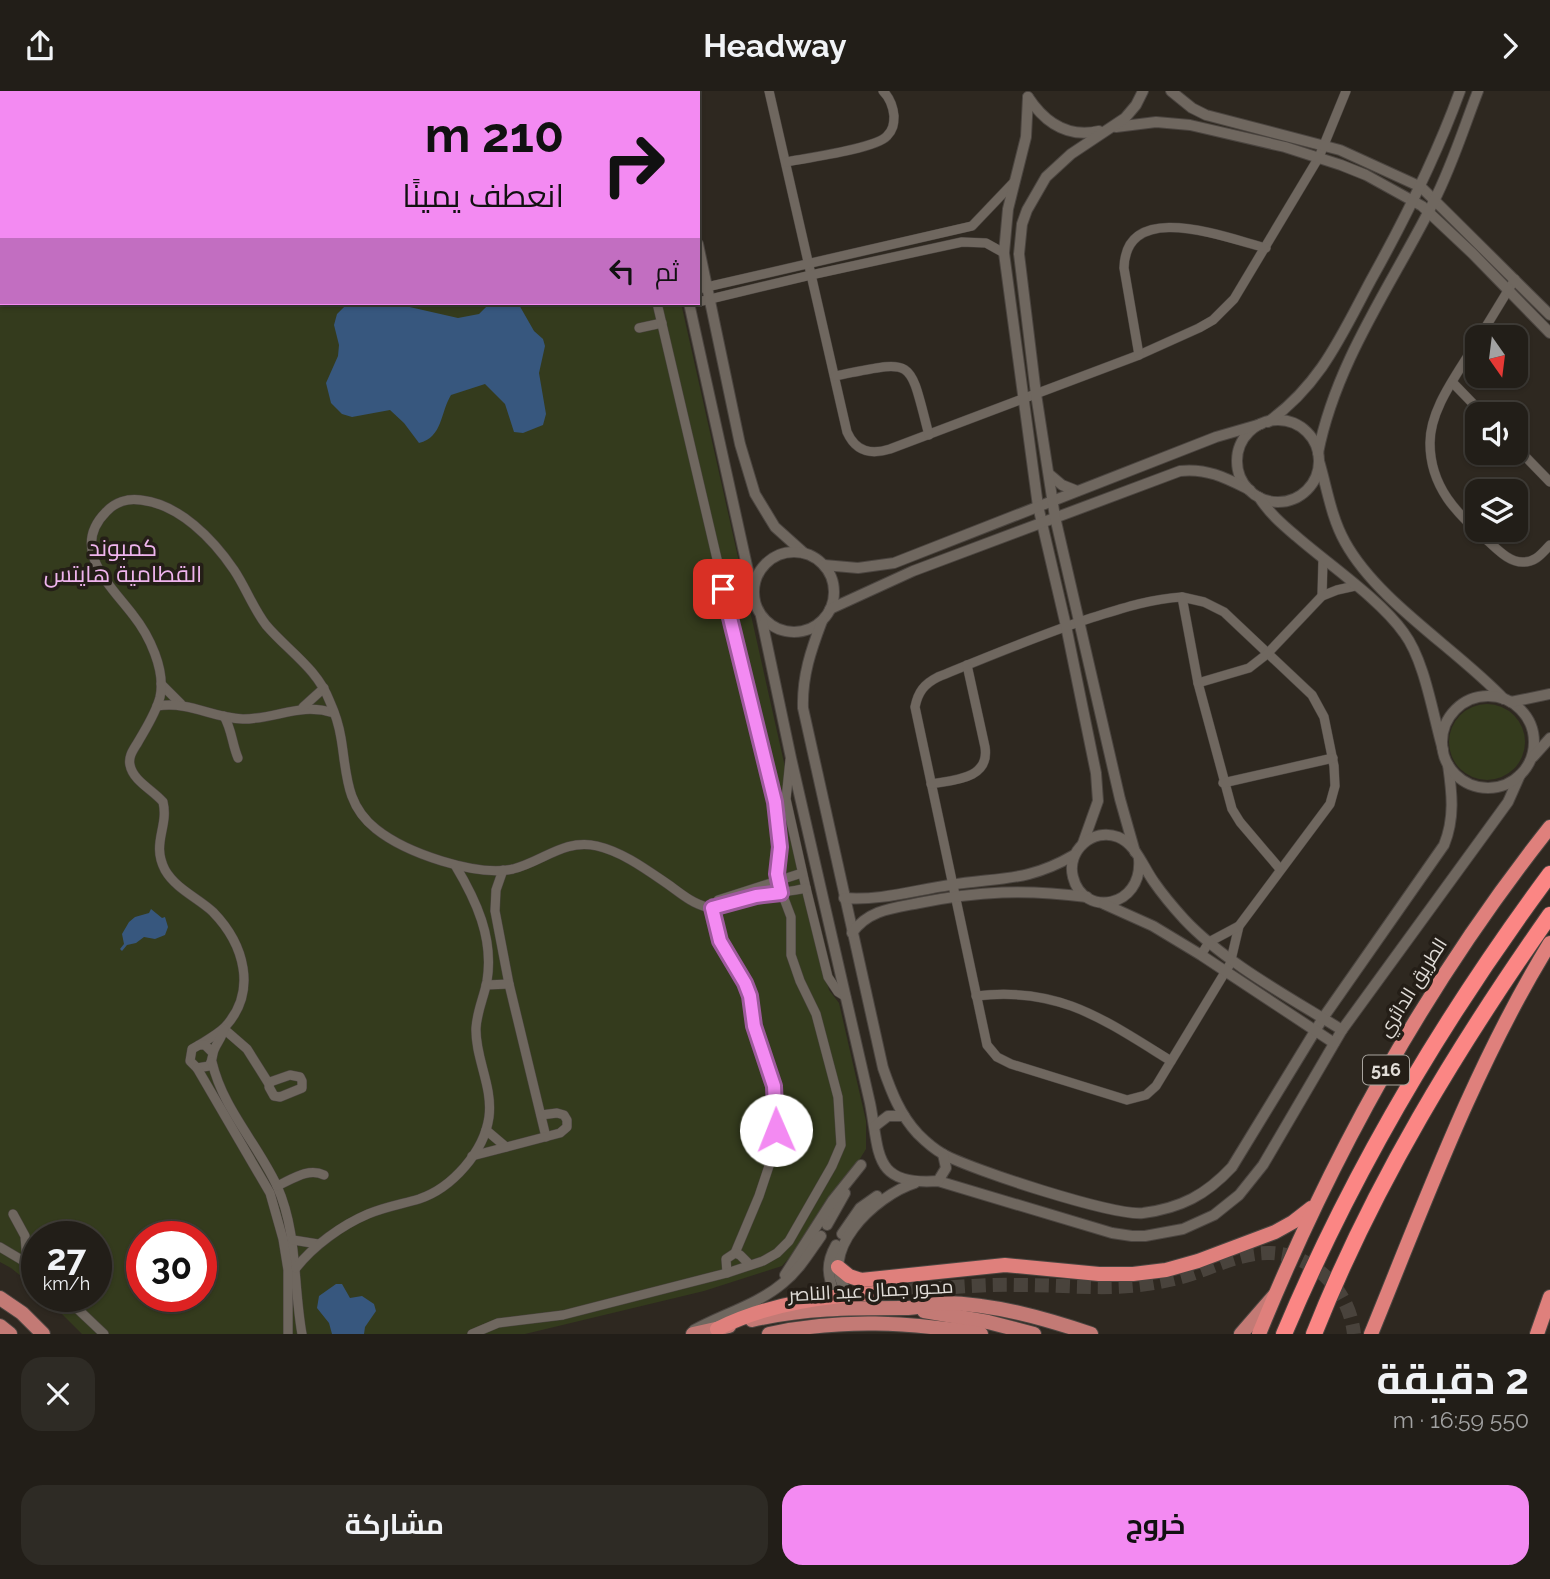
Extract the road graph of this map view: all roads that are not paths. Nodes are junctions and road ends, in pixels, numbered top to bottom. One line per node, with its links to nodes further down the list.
1 (769, 91): 12 (street)
2 (883, 91): 12 (street)
3 (1143, 91): 9 (street)
4 (1171, 91): 10 (street)
5 (1346, 91): 10 (street)
6 (1460, 91): 14 (street)
7 (1478, 91): 15 (street)
8 (1027, 94): 9 (street); 13 (street)
9 (1108, 129): 11 (street); 41 (street)
10 (1325, 145): 11 (street); 14 (street)
11 (1319, 157): 16 (street); 19 (street)
12 (786, 162): 23 (street)
13 (1013, 183): 18 (street); 20 (street)
14 (1421, 187): 15 (street); 16 (street)
15 (1435, 199): 17 (street); 25 (street)
16 (1414, 200): 17 (street); 44 (street)
17 (1428, 212): 27 (street); 46 (street)
18 (892, 245): 21 (street); 23 (street)
19 (1266, 248): 37 (street); 37 (street)
20 (1004, 253): 21 (street); 42 (street)
21 (895, 257): 24 (street)
22 (700, 262): 26 (street)
23 (809, 263): 24 (street); 26 (street)
24 (811, 275): 28 (street); 39 (street)
25 (1515, 279): 27 (street); 32 (street)
26 (703, 288): 28 (street)
27 (1507, 290): 34 (street); 36 (street)
28 (711, 300): 29 (street); 57 (street)
29 (700, 302)
30 (658, 305): 33 (street)
31 (694, 305): 61 (street)
32 (1548, 311)
33 (662, 323): 35 (street); 104 (street)
34 (1486, 325)
35 (639, 328)
36 (1550, 333)
37 (1139, 355): 41 (street)
38 (1465, 362): 40 (street)
39 (835, 376): 45 (street); 45 (street)
40 (1453, 383): 43 (street); 56 (street)
41 (1036, 394): 42 (street); 48 (street)
42 (1024, 398): 45 (street); 53 (street)
43 (1471, 402)
44 (1265, 423): 46 (street); 50 (street); 51 (street)
45 (929, 435)
46 (1319, 457): 51 (street); 64 (street)
47 (1528, 459): 49 (street)
48 (1049, 474): 50 (street); 52 (street)
49 (1550, 482)
50 (1077, 491): 52 (street)
51 (1254, 494): 54 (street); 58 (street)
52 (1052, 500): 53 (street); 54 (street)
53 (1038, 506): 55 (street); 59 (street)
54 (1055, 517): 55 (street); 69 (street)
55 (1042, 521): 65 (street); 70 (street)
56 (1550, 545)
57 (804, 553): 59 (street); 61 (street)
58 (1323, 560): 60 (street); 62 (street)
59 (824, 565): 65 (street)
60 (1355, 586): 62 (street); 66 (street)
61 (753, 593): 67 (street)
62 (1322, 596): 71 (street)
63 (1182, 597): 69 (street); 71 (street); 73 (street)
64 (1397, 603): 66 (street); 77 (street)
65 (830, 609): 68 (street)
66 (1387, 614): 86 (street)
67 (761, 616): 68 (street); 88 (street)
68 (822, 621): 109 (street)
69 (1080, 622): 70 (street); 98 (street)
70 (1066, 626): 72 (street); 96 (street)
71 (1267, 654): 73 (street); 89 (street)
72 (967, 665): 94 (street); 94 (street)
73 (1198, 683): 93 (street)
74 (161, 684): 75 (street); 78 (street); 79 (street)
75 (324, 688): 80 (street); 81 (street)
76 (1550, 694): 77 (street)
77 (1508, 701): 86 (street); 90 (street)
78 (181, 704): 79 (street); 82 (street)
79 (157, 706): 125 (street)
80 (302, 708): 81 (street); 83 (street)
81 (334, 713): 99 (street)
82 (224, 716): 83 (street); 84 (street)
83 (243, 719): 84 (street)
84 (232, 732): 87 (street)
85 (1550, 738): 90 (street)
86 (1443, 750): 91 (street)
87 (238, 758)
88 (791, 758): 102 (street); 123 (street)
89 (1332, 758): 93 (street); 100 (street)
90 (1529, 762): 92 (street)
91 (1448, 765): 92 (street); 124 (street)
92 (1520, 775): 127 (street)
93 (1223, 783): 100 (street)
94 (931, 784): 106 (street)
95 (1550, 827): 150 (highway, الطريق الدائري / 516)
96 (1083, 843): 97 (street); 98 (street)
97 (1074, 855): 106 (street); 108 (street)
98 (1137, 855): 110 (street); 115 (street)
99 (455, 865): 101 (street); 121 (street)
100 (1280, 869): 113 (street)
101 (503, 870): 111 (street); 120 (street)
102 (802, 873): 104 (street); 105 (street)
103 (1550, 874): 191 (highway, 516)
104 (777, 880): 107 (street); 111 (street)
105 (806, 888): 107 (street); 123 (street)
106 (953, 890): 108 (street); 109 (street); 114 (street); 122 (street)
107 (781, 893): 111 (street); 161 (street)
108 (1087, 897): 110 (street)
109 (844, 898): 114 (street)
110 (1098, 902): 117 (street)
111 (709, 905): 159 (street)
112 (1550, 915): 192 (highway, 516)
113 (1238, 926): 115 (street); 118 (street)
114 (852, 933): 135 (street)
115 (1209, 942): 117 (street); 118 (street)
116 (1550, 943): 193 (highway)
117 (1201, 955): 119 (street)
118 (1232, 959): 119 (street); 124 (street)
119 (1225, 971): 126 (street); 131 (street)
120 (509, 984): 121 (street); 134 (street)
121 (486, 985): 137 (street)
122 (976, 996): 131 (street); 131 (street)
123 (846, 997): 136 (street)
124 (1323, 1018): 126 (street); 127 (street)
125 (224, 1029): 129 (street); 130 (street); 133 (street)
126 (1315, 1030): 128 (street); 152 (street)
127 (1342, 1030): 128 (street)
128 (1334, 1043): 155 (street)
129 (199, 1045): 130 (street); 132 (street)
130 (212, 1057): 132 (street); 148 (street)
131 (1171, 1061)
132 (197, 1068): 179 (street)
133 (269, 1084)
134 (541, 1115): 138 (street); 138 (street)
135 (904, 1117): 136 (street); 141 (street)
136 (874, 1126): 139 (street)
137 (486, 1131): 140 (street); 142 (street)
138 (546, 1137): 140 (street)
139 (875, 1142): 143 (street); 146 (street)
140 (506, 1147): 142 (street)
141 (943, 1154): 145 (street); 147 (street)
142 (472, 1156): 157 (street)
143 (861, 1165): 168 (street); 168 (street)
144 (324, 1175): 148 (street)
145 (938, 1181): 146 (street); 151 (street)
146 (918, 1182): 149 (street)
147 (1026, 1185): 151 (street); 152 (street)
148 (277, 1186): 156 (street)
149 (898, 1189): 162 (street); 166 (street)
150 (1317, 1202): 162 (highway); 167 (highway, الطريق الدائري / 516)
151 (1019, 1205): 155 (street)
152 (1144, 1213): 155 (street)
153 (13, 1214): 154 (street)
154 (21, 1229)
155 (1145, 1236)
156 (293, 1240): 157 (street); 163 (street)
157 (320, 1244): 163 (street)
158 (0, 1247): 160 (street)
159 (735, 1253): 161 (street); 164 (street)
160 (21, 1259)
161 (750, 1265): 164 (street)
162 (838, 1267): 166 (street)
163 (296, 1268): 180 (street)
164 (727, 1273): 181 (street)
165 (888, 1292): 166 (highway)
166 (843, 1295): 175 (highway)
167 (1275, 1295): 189 (main road); 190 (highway, الطريق الدائري / 516)
168 (765, 1296): 182 (street)
169 (1550, 1297): 194 (highway)
170 (0, 1298): 177 (main road)
171 (905, 1309): 175 (main road, محور جمال عبد الناصر); 187 (main road); 188 (main road, محور جمال عبد الناصر)
172 (81, 1312): 178 (street)
173 (912, 1324): 184 (main road, محور جمال عبد الناصر); 185 (main road, محور جمال عبد الناصر); 186 (main road)
174 (0, 1326): 176 (main road)
175 (717, 1328): 183 (main road, محور جمال عبد الناصر)
176 (10, 1334)
177 (43, 1334)
178 (104, 1334)
179 (288, 1334)
180 (302, 1334)
181 (472, 1334)
182 (688, 1334)
183 (693, 1334)
184 (769, 1334)
185 (931, 1334)
186 (981, 1334)
187 (1034, 1334)
188 (1091, 1334)
189 (1241, 1334)
190 (1259, 1334)
191 (1284, 1334)
192 (1314, 1334)
193 (1371, 1334)
194 (1537, 1334)

